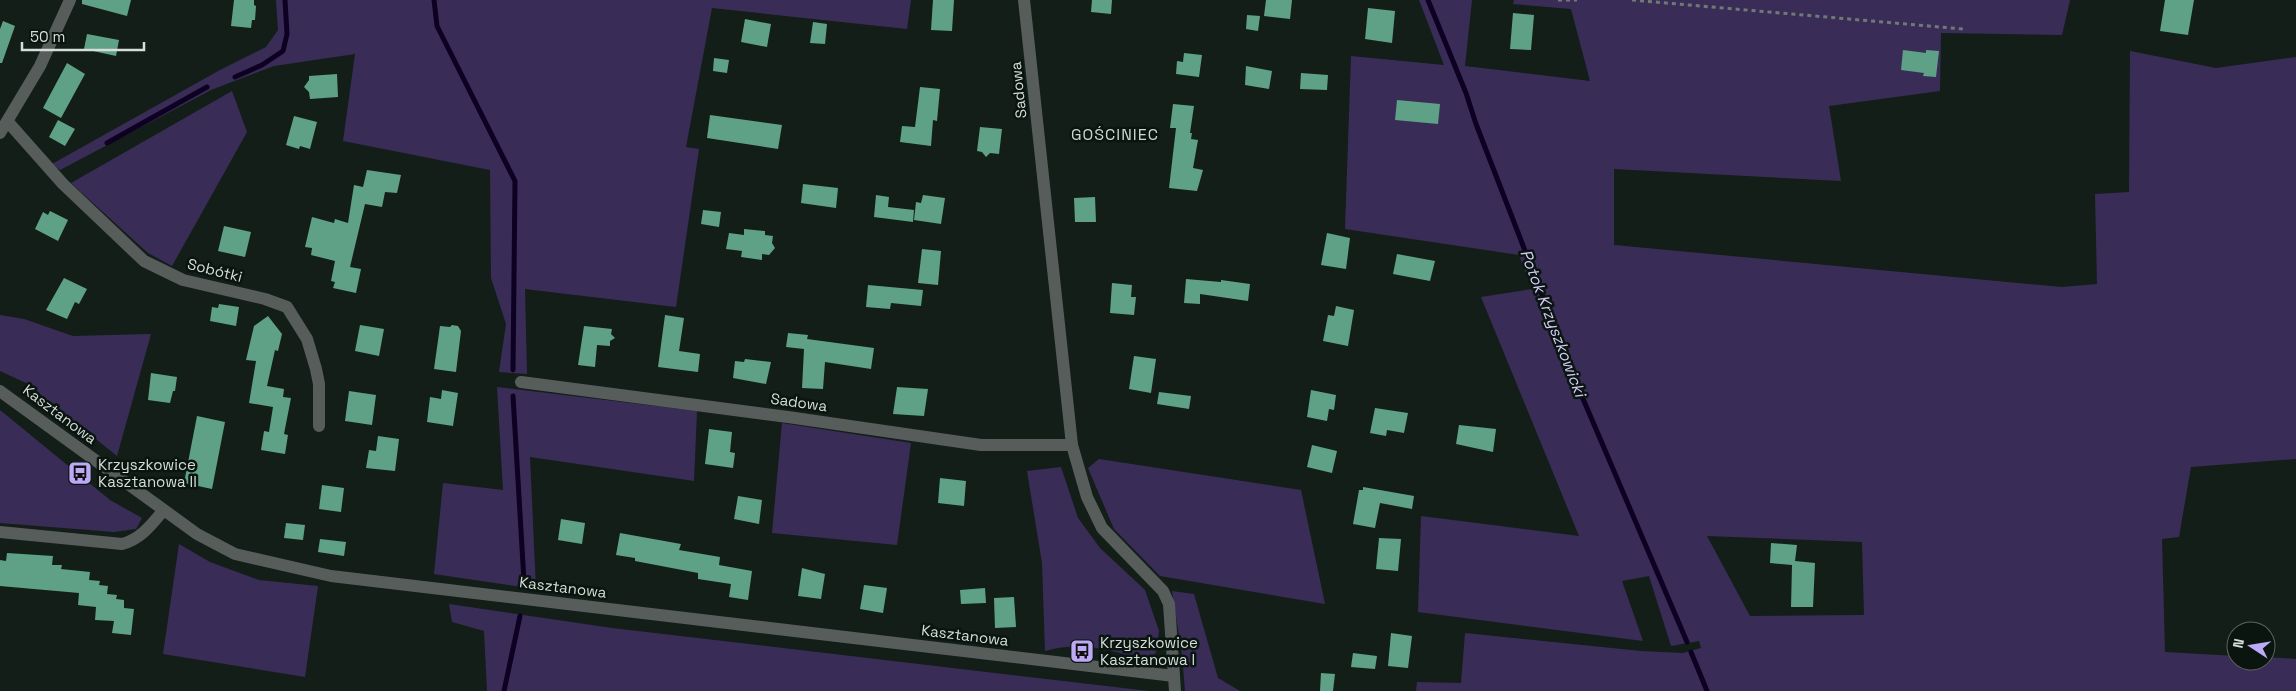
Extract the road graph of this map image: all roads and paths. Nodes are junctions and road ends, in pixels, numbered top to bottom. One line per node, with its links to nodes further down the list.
1 (70, 0): 7 (street)
2 (1024, 0): 12 (street, Sadowa)
3 (1558, 0): 4 (path)
4 (1577, 0)
5 (1632, 0): 6 (path)
6 (1963, 29)
7 (8, 122): 8 (street); 11 (street, Sobótki)
8 (0, 133)
9 (521, 382): 12 (street, Sadowa)
10 (0, 390): 13 (street, Kasztanowa)
11 (319, 426)
12 (1072, 445): 15 (street, Sadowa)
13 (163, 511): 14 (street); 15 (street, Kasztanowa)
14 (0, 532)
15 (1174, 676): 16 (street, Sadowa)
16 (1175, 691)

